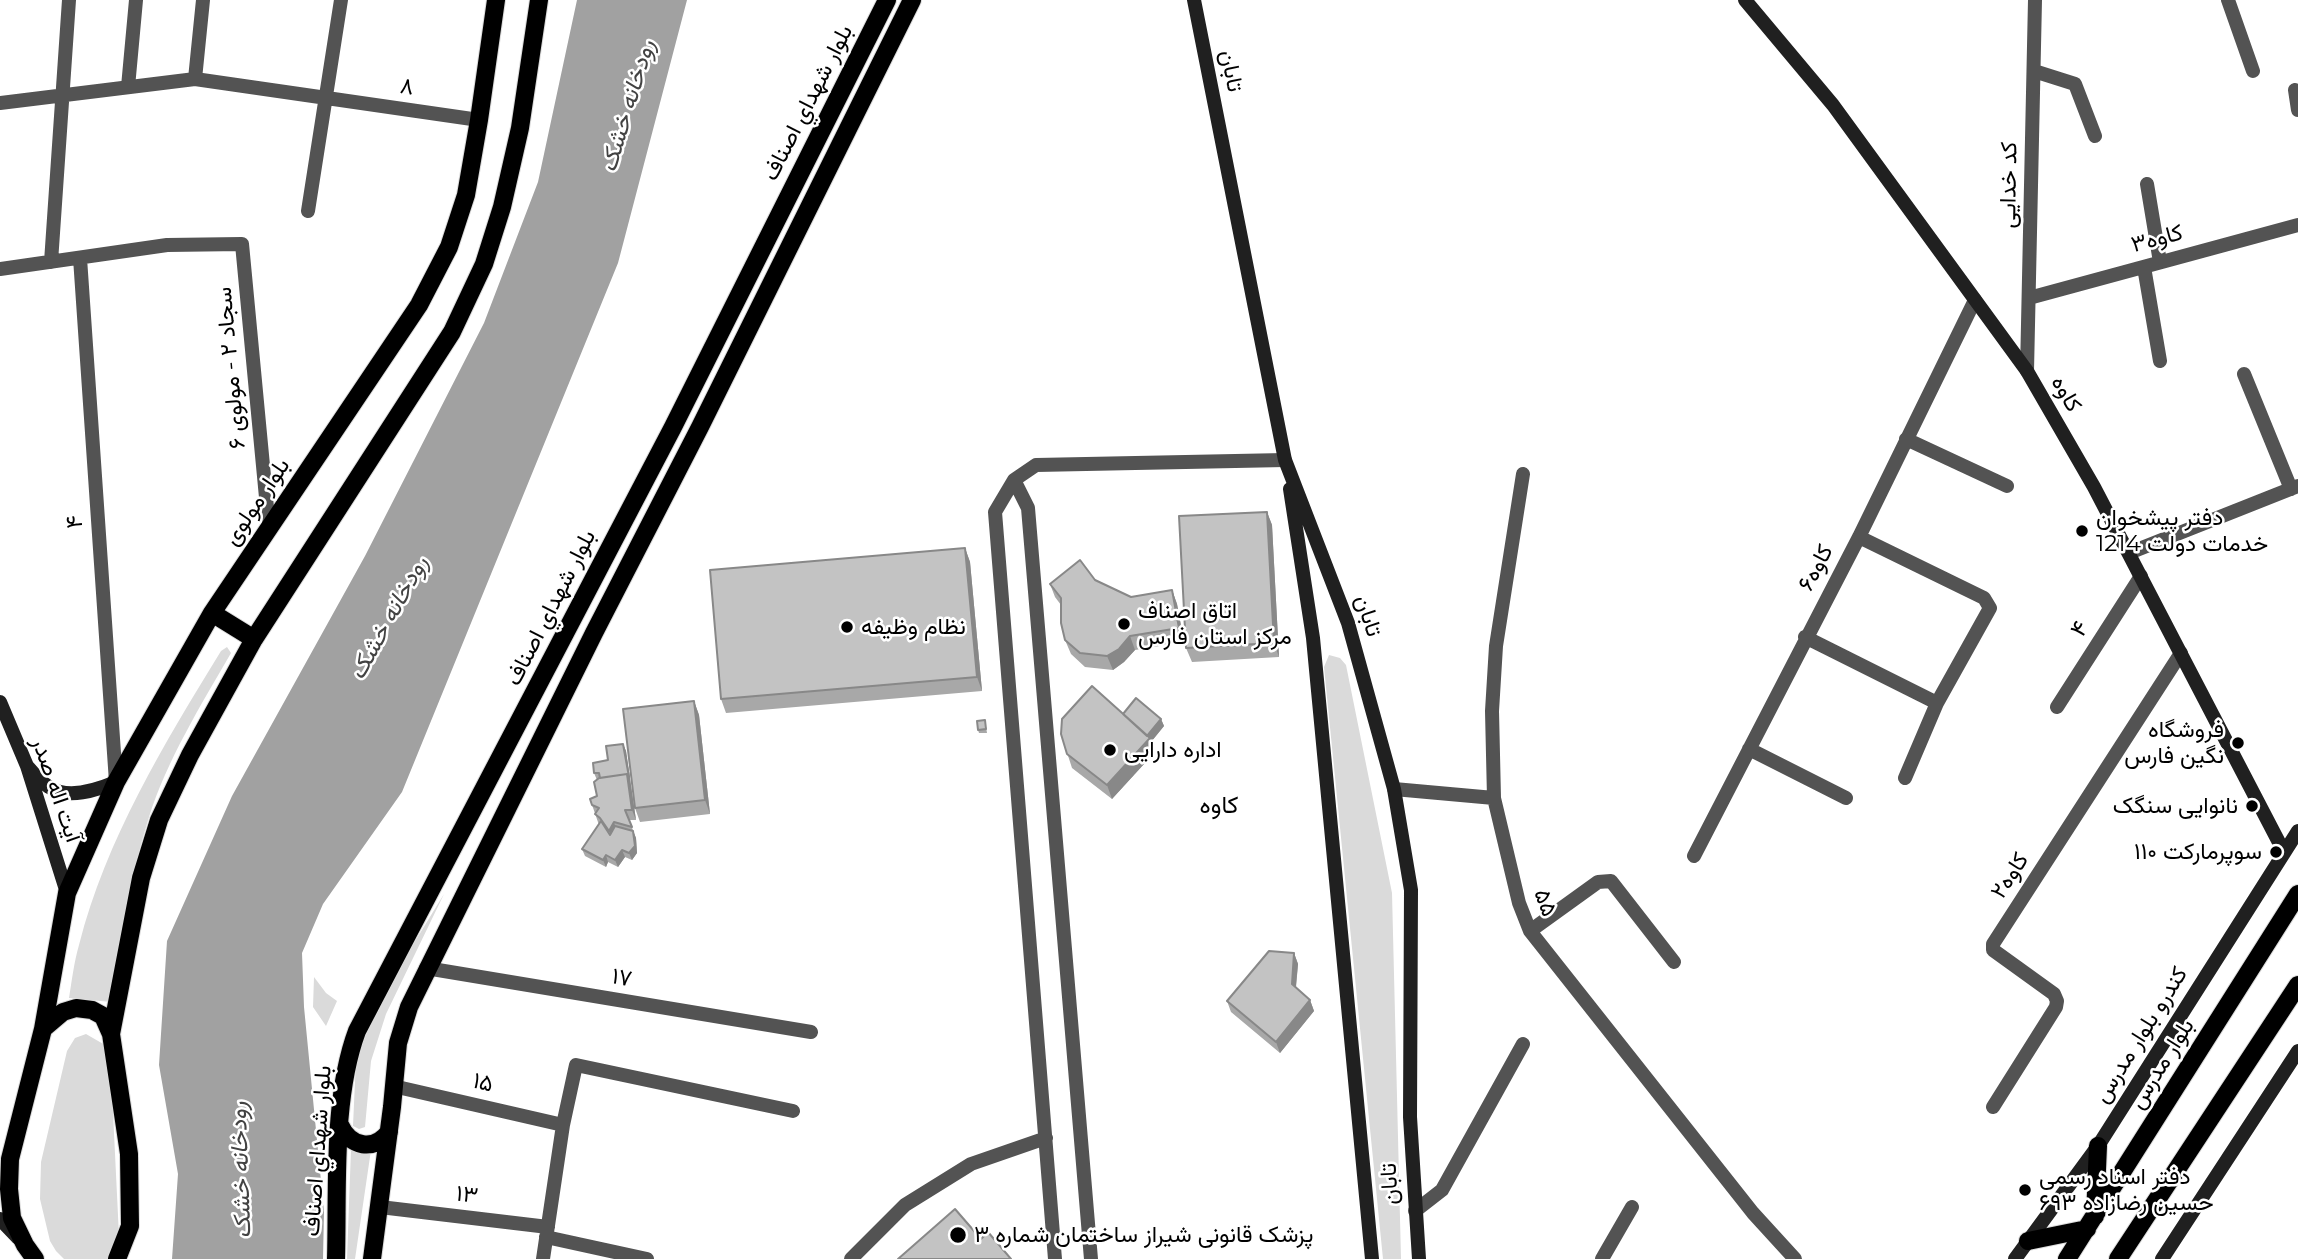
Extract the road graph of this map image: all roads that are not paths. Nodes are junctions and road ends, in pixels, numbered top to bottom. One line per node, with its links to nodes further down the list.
1 (69, 0): 18 (street)
2 (136, 0): 16 (street)
3 (203, 0): 15 (street)
4 (341, 0): 19 (street)
5 (496, 0): 22 (main road, بلوار مولوی)
6 (539, 0): 49 (main road)
7 (887, 0): 78 (main road, بلوار شهداي اصناف)
8 (912, 0): 68 (main road, بلوار شهداي اصناف)
9 (1194, 0): 38 (street, تابان)
10 (2035, 0): 13 (street, کد خدایی)
11 (2228, 0): 14 (street)
12 (1749, 2): 33 (street, کاوه)
13 (2034, 71): 23 (street); 32 (street, کد خدایی)
14 (2253, 71)
15 (195, 79): 16 (street); 19 (street)
16 (128, 87): 18 (street)
17 (2295, 90): 21 (street)
18 (61, 96): 20 (street); 28 (street)
19 (327, 98): 22 (street, ۸); 25 (street)
20 (0, 103)
21 (2298, 110)
22 (479, 120): 43 (main road, بلوار مولوی)
23 (2095, 136)
24 (2147, 184): 29 (street)
25 (308, 211)
26 (2298, 225): 29 (street, کاوه۳)
27 (80, 258): 28 (street); 43 (street, سجاد ۲ - مولوی ۶); 57 (street, ۴)
28 (51, 262): 31 (street)
29 (2160, 262): 30 (street, کاوه۳)
30 (2144, 267): 32 (street, کاوه۳); 34 (street)
31 (0, 269)
32 (2029, 298): 35 (street, کد خدایی)
33 (1975, 300): 35 (street, کاوه); 37 (street, کاوه۶)
34 (2160, 361)
35 (2027, 371): 45 (street, کاوه)
36 (2244, 374): 42 (street)
37 (1906, 439): 41 (street); 44 (street, کاوه۶)
38 (1285, 460): 40 (street); 58 (street, تابان); 102 (street)
39 (1523, 474): 60 (street, ۵۵)
40 (1014, 480): 81 (street); 101 (street)
41 (2007, 486)
42 (2294, 488): 45 (street)
43 (268, 529): 47 (main road, بلوار مولوی)
44 (1859, 537): 48 (street, کاوه۶); 52 (street)
45 (2129, 553): 46 (street, کاوه)
46 (2141, 576): 50 (street, کاوه); 53 (street, ۴)
47 (212, 613): 49 (main road); 57 (main road, بلوار مولوی)
48 (1805, 637): 52 (street); 54 (street, کاوه۶)
49 (254, 639): 72 (main road)
50 (2181, 653): 62 (street, کاوه); 76 (street, کاوه۲)
51 (0, 702): 55 (street, آیت اله صدر)
52 (1937, 703): 56 (street)
53 (2057, 707)
54 (1749, 749): 59 (street); 63 (street, کاوه۶)
55 (27, 766): 57 (street); 64 (street, آیت اله صدر)
56 (1905, 778)
57 (116, 782): 64 (main road, بلوار مولوی)
58 (1394, 789): 60 (street); 86 (street, تابان)
59 (1846, 797)
60 (1494, 798): 66 (street, ۵۵)
61 (2298, 831): 62 (street, کندرو بلوار مدرس)
62 (2284, 852): 82 (street, کندرو بلوار مدرس)
63 (1694, 856)
64 (67, 893): 70 (main road, بلوار مولوی)
65 (2298, 894): 88 (main road, بلوار مدرس)
66 (1530, 931): 67 (street); 105 (street, ۵۵)
67 (1674, 962)
68 (426, 968): 71 (street, ۱۷); 75 (main road, بلوار شهداي اصناف)
69 (2298, 985): 108 (main road)
70 (43, 1029): 72 (main road); 83 (main road, بلوار مولوی)
71 (811, 1032)
72 (111, 1034): 89 (main road)
73 (1523, 1044): 86 (street)
74 (2298, 1051): 109 (street)
75 (393, 1086): 79 (street, ۱۵); 80 (main road, بلوار شهداي اصناف)
76 (1993, 1107)
77 (793, 1111): 79 (street)
78 (340, 1125): 80 (main road); 95 (main road, بلوار شهداي اصناف)
79 (563, 1125): 90 (street)
80 (389, 1132): 85 (main road, بلوار شهداي اصناف)
81 (1045, 1138): 99 (street); 100 (street)
82 (2098, 1146): 88 (main road); 91 (street, کندرو بلوار مدرس)
83 (5, 1162): 92 (main road, بلوار مولوی)
84 (1632, 1206): 104 (street)
85 (380, 1207): 90 (street, ۱۳); 96 (main road, بلوار شهداي اصناف)
86 (1415, 1211): 103 (street, تابان)
87 (0, 1219): 92 (street)
88 (2091, 1223): 91 (main road); 107 (main road, بلوار مدرس)
89 (130, 1226): 93 (main road); 94 (main road)
90 (547, 1232): 97 (street); 98 (street, ۱۳)
91 (2028, 1241): 106 (street, کندرو بلوار مدرس)
92 (30, 1252)
93 (117, 1259)
94 (128, 1259)
95 (336, 1259)
96 (372, 1259)
97 (543, 1259)
98 (647, 1259)
99 (851, 1259)
100 (1055, 1259)
101 (1091, 1259)
102 (1372, 1259)
103 (1419, 1259)
104 (1602, 1259)
105 (1795, 1259)
106 (2015, 1259)
107 (2067, 1259)
108 (2118, 1259)
109 (2162, 1259)

